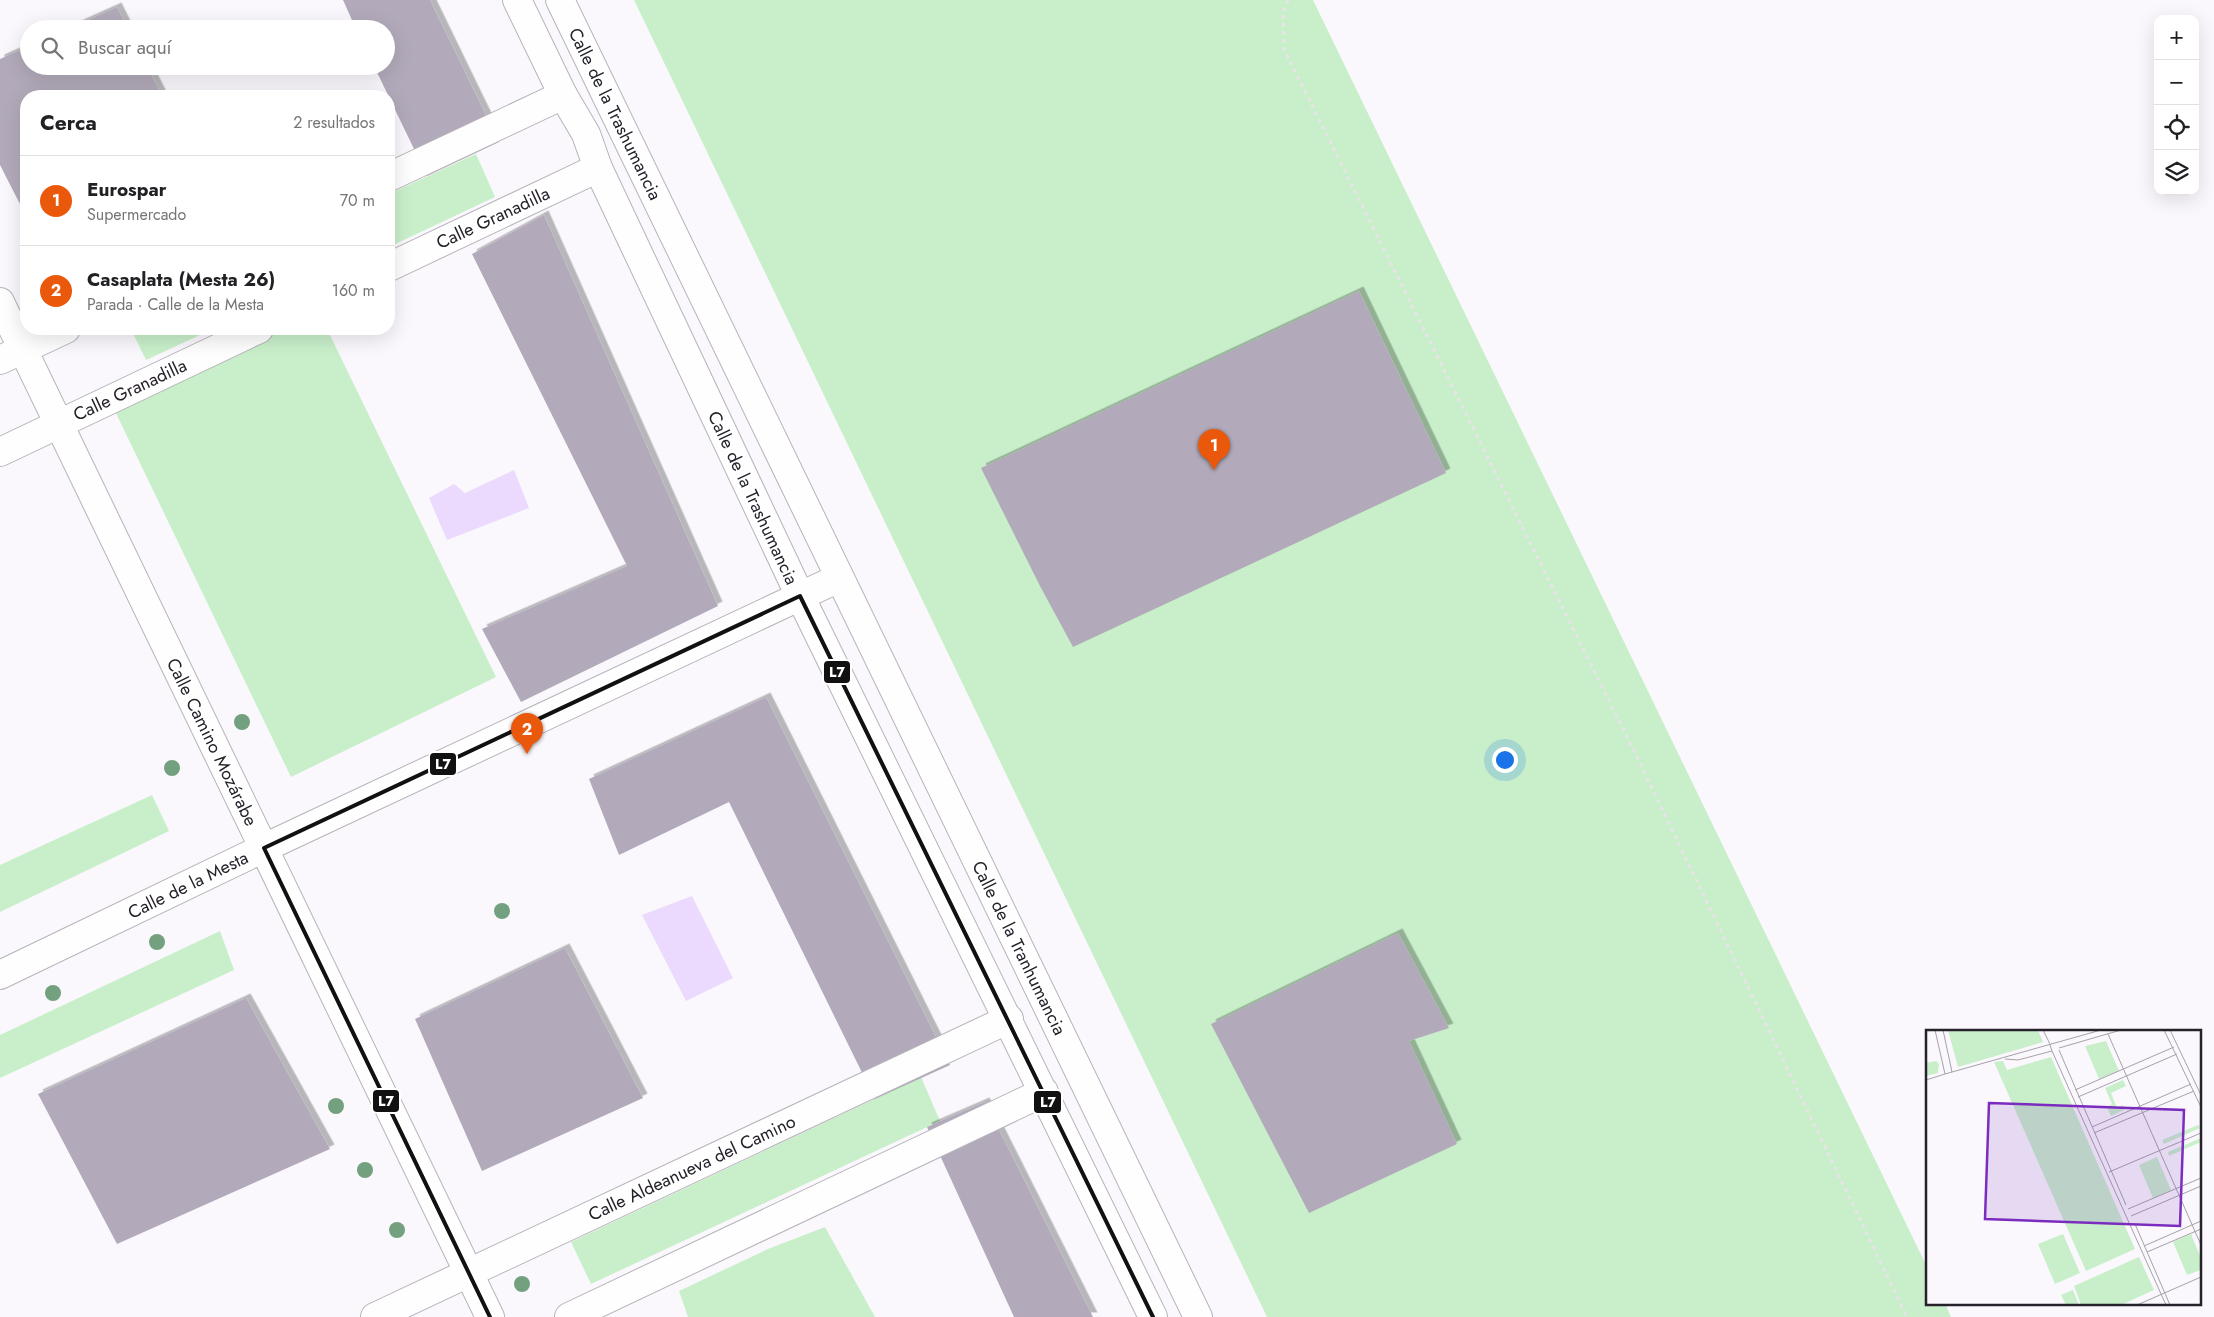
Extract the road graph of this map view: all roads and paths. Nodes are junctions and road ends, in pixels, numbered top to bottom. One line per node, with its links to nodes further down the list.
1 (517, 0): 4 (street, Calle de la Trashumancia)
2 (560, 0): 14 (street, Calle de la Trashumancia)
3 (1288, 0): 26 (path)
4 (563, 95): 5 (street, Calle de la Trashumancia); 6 (street)
5 (598, 168): 7 (street, Calle Granadilla); 15 (street, Calle de la Trashumancia)
6 (395, 174)
7 (395, 264)
8 (0, 302): 11 (street, Calle Camino Mozárabe)
9 (53, 335): 11 (street)
10 (246, 335): 12 (street, Calle Granadilla)
11 (11, 355): 12 (street, Calle Camino Mozárabe)
12 (59, 424): 13 (street, Calle Granadilla); 16 (street, Calle Camino Mozárabe)
13 (0, 452)
14 (839, 578): 15 (street, Calle de la Mesta); 25 (street, Calle de la Tranhumancia)
15 (800, 596): 16 (street, Calle de la Mesta); 18 (street, Calle de la Trashumancia)
16 (264, 848): 17 (street, Calle de la Mesta); 20 (street, Calle Camino Mozárabe)
17 (0, 975)
18 (1009, 1019): 19 (street, Calle de la Trashumancia); 20 (street, Calle Aldeanueva del Camino)
19 (1044, 1092): 23 (street); 24 (street, Calle de la Trashumancia)
20 (469, 1273): 21 (street, Calle Aldeanueva del Camino); 22 (street, Calle Camino Mozárabe)
21 (375, 1317)
22 (490, 1317)
23 (569, 1317)
24 (1153, 1317)
25 (1198, 1317)
26 (1907, 1317)

